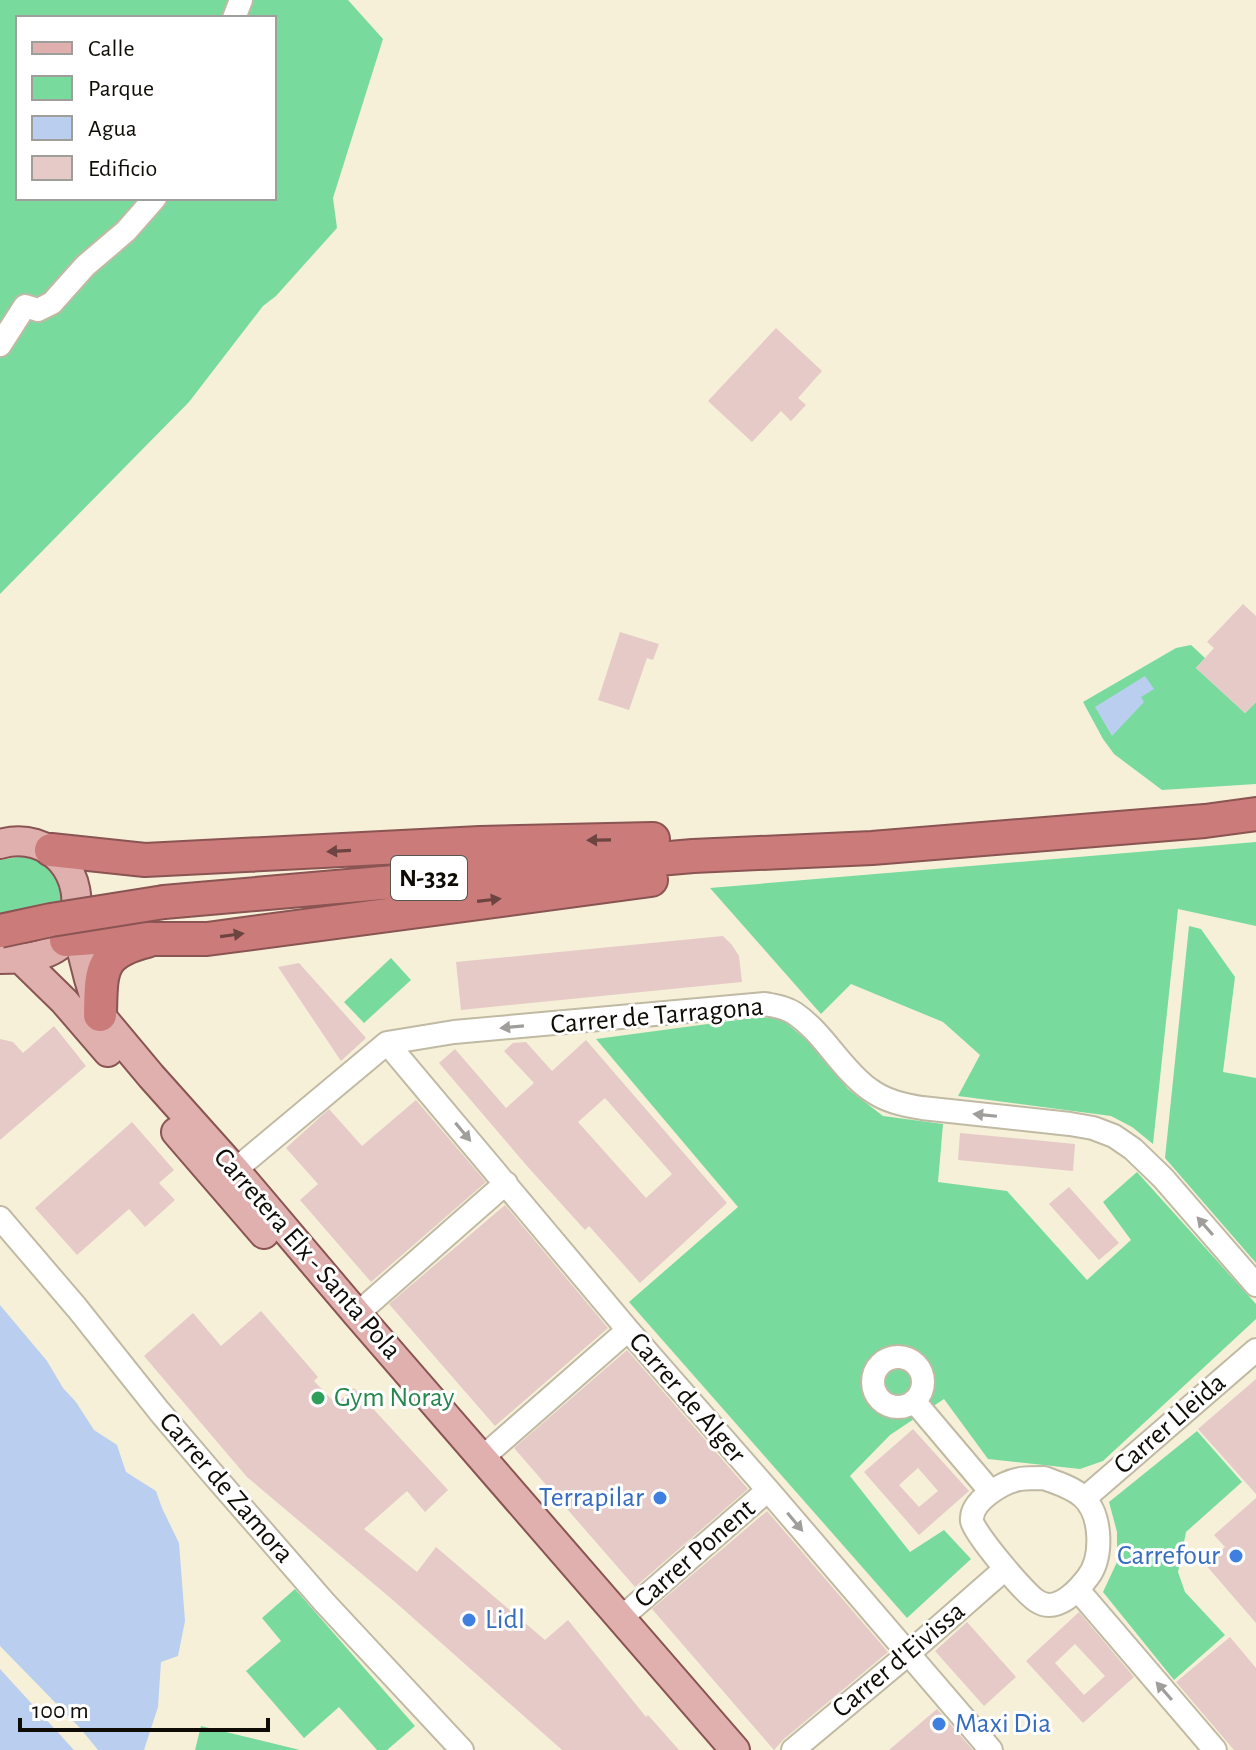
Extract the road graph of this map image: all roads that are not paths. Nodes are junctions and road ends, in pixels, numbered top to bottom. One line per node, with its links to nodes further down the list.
1 (153, 200): 2 (street)
2 (0, 345)
3 (1256, 797): 8 (highway, N-332)
4 (1256, 814): 5 (highway, N-332)
5 (1205, 821): 6 (main road); 8 (highway, N-332)
6 (1256, 821)
7 (5, 839): 9 (main road)
8 (858, 842): 9 (highway, one-way to 9); 10 (highway, N-332, bridge); 12 (highway, one-way to 8)
9 (51, 850): 11 (main road, Carretera Elx - Santa Pola)
10 (0, 931)
11 (73, 932): 12 (highway); 13 (main road); 14 (main road, Carretera Elx - Santa Pola)
12 (154, 939): 14 (highway)
13 (11, 959): 35 (main road, Carretera Elx - Santa Pola)
14 (100, 1015): 18 (main road, Carretera Elx - Santa Pola)
15 (434, 1035): 16 (street, Carrer de Tarragona); 17 (street); 21 (street, Carrer de Tarragona, one-way to 15)
16 (387, 1043): 17 (street, Carrer de Alger); 18 (street)
17 (413, 1073): 19 (street, Carrer de Alger, one-way to 19)
18 (235, 1170): 22 (main road, Carretera Elx - Santa Pola)
19 (506, 1183): 22 (street); 23 (street, Carrer de Alger)
20 (0, 1218): 34 (street, Carrer de Zamora)
21 (1256, 1285)
22 (357, 1314): 26 (main road, Carretera Elx - Santa Pola)
23 (628, 1330): 26 (street); 27 (street, Carrer de Alger)
24 (1256, 1350): 29 (street, Carrer Lleida)
25 (914, 1401): 28 (street)
26 (483, 1457): 32 (main road, Carretera Elx - Santa Pola)
27 (768, 1490): 32 (street, Carrer Ponent); 33 (street, Carrer de Alger, one-way to 33)
28 (991, 1492): 29 (street); 30 (street)
29 (1085, 1498): 31 (street)
30 (1005, 1569): 31 (street); 33 (street, Carrer d'Eivissa)
31 (1078, 1590): 39 (street, one-way to 31)
32 (621, 1618): 36 (main road, Carretera Elx - Santa Pola)
33 (908, 1654): 37 (street, Carrer d'Eivissa); 38 (street, Carrer de Alger)
34 (462, 1750)
35 (710, 1750)
36 (735, 1750)
37 (793, 1750)
38 (991, 1750)
39 (1215, 1750)

